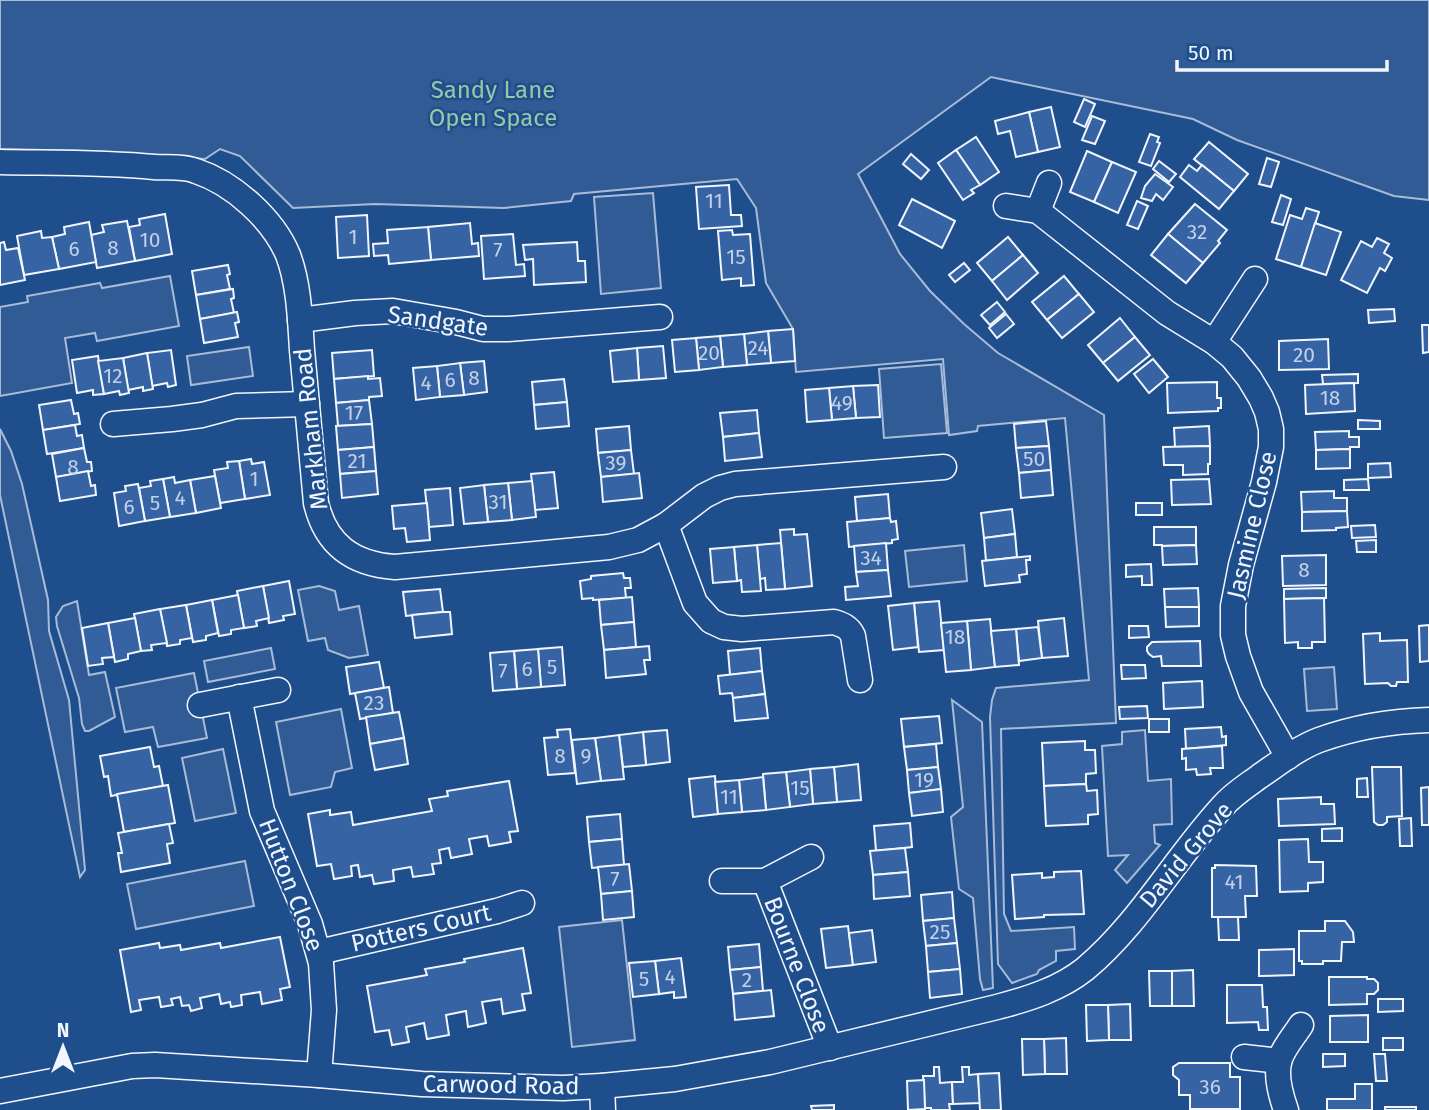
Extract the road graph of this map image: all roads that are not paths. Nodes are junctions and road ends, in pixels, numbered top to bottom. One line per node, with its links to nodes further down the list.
1 (0, 162): 7 (street, Markham Road)
2 (1049, 183): 4 (street)
3 (1006, 206): 4 (street, Jasmine Close)
4 (1038, 211): 8 (street, Jasmine Close)
5 (1255, 279): 8 (street)
6 (660, 317): 7 (street, Sandgate)
7 (300, 320): 9 (street, Markham Road)
8 (1214, 342): 18 (street, Jasmine Close)
9 (307, 404): 10 (street); 12 (street, Markham Road)
10 (113, 424)
11 (944, 467): 12 (street, Markham Road)
12 (667, 525): 13 (street)
13 (860, 680)
14 (278, 690): 15 (street)
15 (239, 697): 16 (street); 23 (street, Hutton Close)
16 (200, 705)
17 (1429, 720): 18 (street, David Grove)
18 (1288, 757): 24 (street, David Grove)
19 (811, 857): 21 (street, Bourne Close)
20 (722, 881): 21 (street, Bourne Close)
21 (765, 881): 26 (street, Bourne Close)
22 (522, 903): 23 (street, Potters Court)
23 (319, 952): 29 (street, Hutton Close)
24 (998, 1007): 26 (street, Carwood Road)
25 (1301, 1025): 28 (street)
26 (830, 1048): 31 (street, Carwood Road)
27 (1244, 1057): 28 (street)
28 (1279, 1061): 32 (street)
29 (319, 1075): 30 (street, Carwood Road); 31 (street, Carwood Road)
30 (0, 1091)
31 (602, 1098)
32 (1286, 1110)

